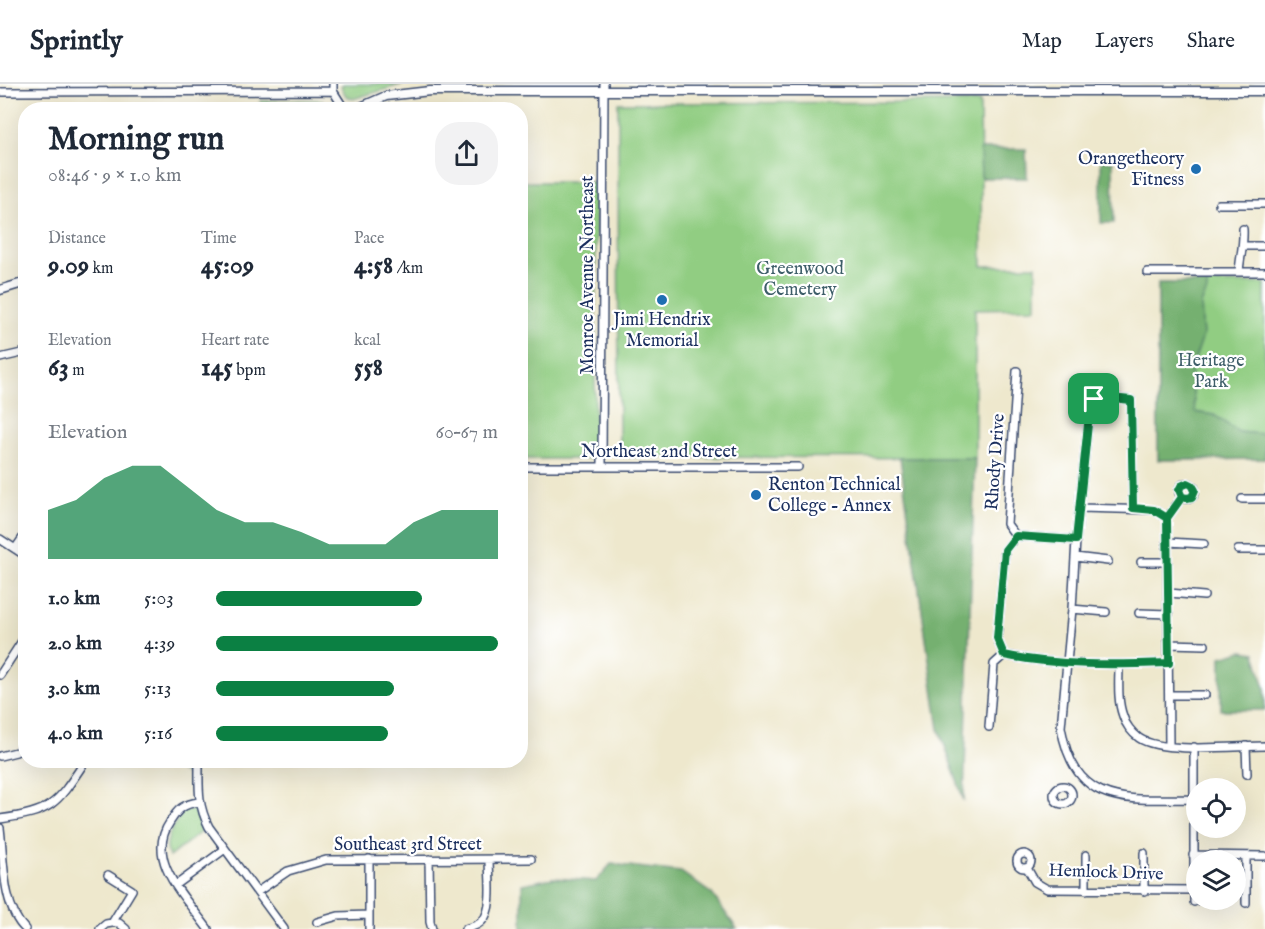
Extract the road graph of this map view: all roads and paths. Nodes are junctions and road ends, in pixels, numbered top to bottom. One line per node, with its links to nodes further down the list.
1 (604, 87): 4 (main road); 9 (main road); 24 (street, Monroe Avenue Northeast)
2 (227, 88): 3 (street); 7 (street)
3 (333, 88): 8 (street)
4 (801, 88): 5 (main road)
5 (972, 88): 6 (main road)
6 (1265, 91)
7 (0, 93)
8 (341, 102)
9 (370, 102)
10 (1219, 204): 11 (street)
11 (1265, 204)
12 (1243, 229): 13 (street)
13 (1244, 246): 14 (street); 16 (street)
14 (1265, 246)
15 (1147, 272): 16 (street)
16 (1239, 272): 17 (street)
17 (1265, 272)
18 (18, 284): 19 (main road)
19 (0, 290)
20 (18, 354): 21 (street)
21 (0, 358)
22 (1017, 371): 32 (street, Rhody Drive)
23 (528, 467): 24 (street, Northeast 2nd Street)
24 (602, 467): 25 (street, Northeast 2nd Street)
25 (798, 467)
26 (1182, 497): 31 (street)
27 (1242, 499): 28 (street)
28 (1265, 499)
29 (1080, 508): 30 (street); 30 (street); 34 (street)
30 (1133, 508): 31 (street)
31 (1167, 518): 35 (street)
32 (1016, 536): 34 (street); 55 (street)
33 (0, 539): 38 (street)
34 (1076, 540): 42 (street)
35 (1168, 542): 36 (street); 45 (street)
36 (1204, 544)
37 (18, 545): 38 (street)
38 (15, 549): 41 (street)
39 (1238, 550): 40 (street)
40 (1265, 550)
41 (18, 551)
42 (1075, 557): 43 (street); 48 (street)
43 (1108, 561)
44 (1141, 562): 45 (street)
45 (1168, 562): 46 (street)
46 (1169, 593): 47 (street); 51 (street)
47 (1204, 596)
48 (1072, 609): 49 (street); 56 (street)
49 (1106, 612)
50 (1138, 613): 51 (street)
51 (1169, 614): 52 (street)
52 (1169, 644): 53 (street); 57 (street)
53 (1204, 645)
54 (18, 647): 59 (street)
55 (1004, 655): 56 (street); 62 (street)
56 (1067, 662): 58 (street); 73 (street)
57 (1169, 663): 58 (street); 60 (street)
58 (1119, 664): 63 (street)
59 (0, 675)
60 (1169, 695): 61 (street); 63 (street)
61 (1205, 695)
62 (989, 727)
63 (1169, 746): 66 (street)
64 (1246, 746): 65 (street); 66 (street); 71 (street)
65 (1265, 746)
66 (1194, 747): 72 (street)
67 (18, 751): 68 (street)
68 (0, 756)
69 (80, 768): 77 (street)
70 (199, 768): 76 (street)
71 (1247, 774)
72 (1194, 778)
73 (1082, 780): 74 (street); 75 (street)
74 (1069, 789)
75 (1186, 799)
76 (199, 802): 79 (street); 90 (street)
77 (0, 819)
78 (0, 828): 98 (street)
79 (225, 849): 90 (street); 94 (street)
80 (1144, 854): 93 (street)
81 (1086, 855): 91 (street)
82 (1246, 856): 83 (street)
83 (1265, 856)
84 (369, 859): 85 (street, Southeast 3rd Street); 94 (street, Southeast 3rd Street); 95 (street)
85 (429, 859): 87 (street, Southeast 3rd Street); 104 (street)
86 (531, 859): 87 (street, Southeast 3rd Street)
87 (489, 860): 105 (street)
88 (1027, 868): 91 (street, Hemlock Drive)
89 (108, 875): 97 (street)
90 (176, 885): 101 (street)
91 (1086, 890): 93 (street, Hemlock Drive)
92 (1186, 890): 93 (street, Hemlock Drive)
93 (1144, 891)
94 (256, 892): 102 (street)
95 (369, 915): 96 (street); 103 (street)
96 (317, 922)
97 (112, 923): 99 (street); 100 (street)
98 (25, 929)
99 (100, 929)
100 (126, 929)
101 (208, 929)
102 (284, 929)
103 (369, 929)
104 (432, 929)
105 (465, 929)

